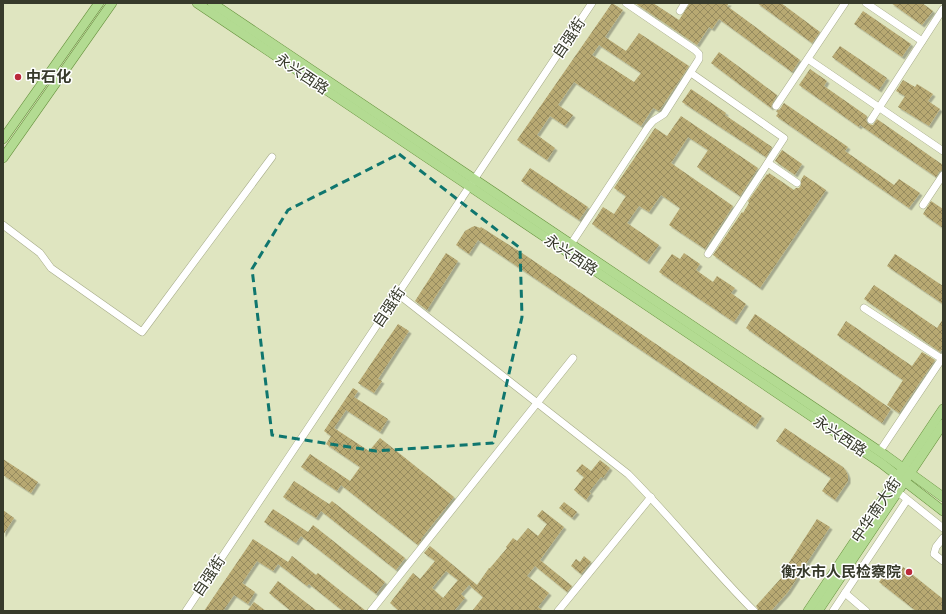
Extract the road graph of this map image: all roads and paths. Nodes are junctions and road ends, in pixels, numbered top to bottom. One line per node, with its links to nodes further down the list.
1 (99, 3): 18 (main road)
2 (112, 3): 21 (main road)
3 (196, 3): 24 (main road, 永兴西路)
4 (212, 3): 24 (main road, 永兴西路)
5 (592, 3): 24 (street, 自强街)
6 (626, 3): 14 (street)
7 (685, 3): 11 (street)
8 (845, 3): 13 (street)
9 (866, 3): 12 (street)
10 (943, 9): 12 (street)
11 (680, 11)
12 (922, 41): 16 (street)
13 (808, 59): 15 (street); 16 (street)
14 (691, 73): 22 (street); 28 (street)
15 (776, 106)
16 (879, 107): 17 (street); 19 (street)
17 (871, 120)
18 (3, 139)
19 (943, 150)
20 (272, 157): 27 (street)
21 (3, 158)
22 (768, 163): 25 (street); 29 (street)
23 (943, 175): 26 (street)
24 (472, 183): 28 (main road, 永兴西路); 30 (street, 自强街); 39 (main road, 永兴西路)
25 (796, 183)
26 (922, 205)
27 (3, 225)
28 (571, 244): 37 (main road, 永兴西路)
29 (708, 254)
30 (398, 294): 34 (street); 49 (street, 自强街)
31 (864, 308): 33 (street)
32 (574, 358): 34 (street)
33 (942, 358): 37 (street)
34 (537, 403): 41 (street); 50 (street)
35 (943, 409): 38 (main road, 中华南大街)
36 (943, 424): 38 (main road, 中华南大街)
37 (880, 451): 38 (main road, 永兴西路)
38 (907, 470): 39 (main road, 中华南大街); 42 (main road, 永兴西路)
39 (901, 479): 40 (main road, 中华南大街); 44 (main road, 永兴西路); 53 (main road, 中华南大街)
40 (898, 492): 43 (street); 54 (main road, 中华南大街)
41 (651, 497): 51 (street); 52 (street)
42 (943, 497)
43 (907, 500): 45 (street); 48 (street)
44 (943, 511)
45 (943, 528)
46 (943, 538): 47 (street)
47 (943, 561)
48 (845, 593): 55 (street); 56 (street)
49 (186, 611)
50 (371, 611)
51 (558, 611)
52 (754, 611)
53 (808, 611)
54 (818, 611)
55 (833, 611)
56 (866, 611)

